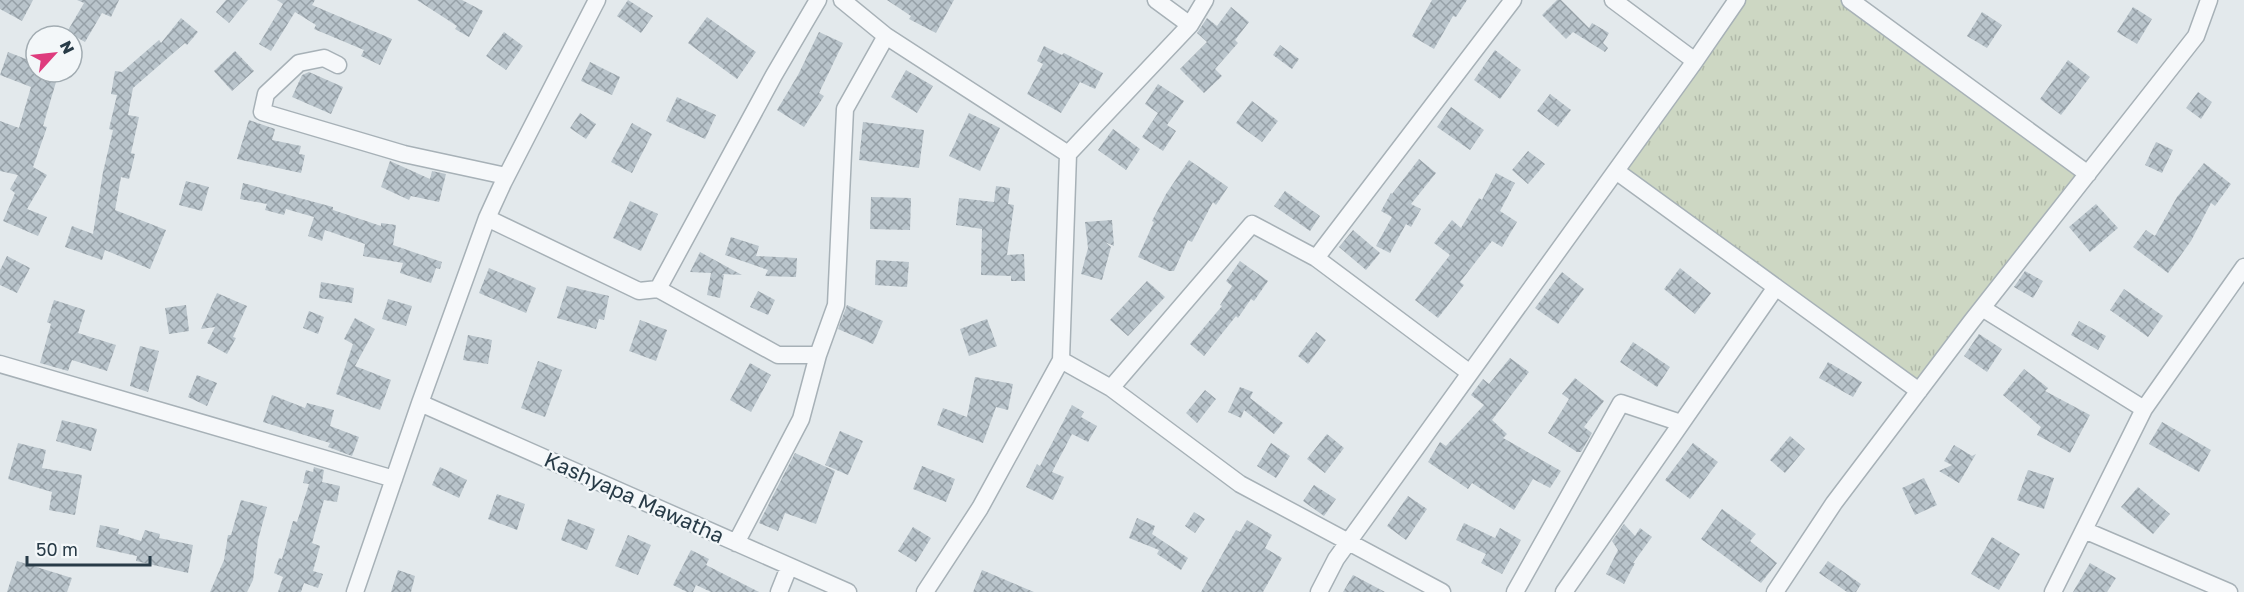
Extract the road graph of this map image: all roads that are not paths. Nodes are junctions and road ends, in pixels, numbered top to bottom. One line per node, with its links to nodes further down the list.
1 (597, 0): 18 (street)
2 (818, 0): 23 (street)
3 (842, 0): 12 (street)
4 (1156, 0): 11 (street)
5 (1205, 0): 11 (street)
6 (1513, 0): 20 (street)
7 (1613, 0): 13 (street)
8 (1737, 0): 13 (street)
9 (1850, 0): 17 (street)
10 (2209, 0): 17 (street)
11 (1190, 25): 15 (street)
12 (886, 36): 15 (street); 25 (street)
13 (1695, 61): 16 (street)
14 (338, 65): 18 (street)
15 (1068, 154): 26 (street)
16 (1616, 171): 22 (street); 28 (street)
17 (2088, 174): 24 (street)
18 (507, 176): 19 (street)
19 (487, 218): 23 (street); 31 (street)
20 (1316, 258): 28 (street); 29 (street)
21 (2244, 267): 32 (street)
22 (1776, 286): 30 (street); 33 (street)
23 (658, 289): 25 (street)
24 (1982, 308): 30 (street); 32 (street)
25 (818, 355): 37 (street)
26 (1061, 360): 29 (street); 42 (street)
27 (0, 364): 34 (street)
28 (1470, 373): 36 (street)
29 (1111, 388): 36 (street)
30 (1919, 391): 47 (street)
31 (420, 403): 34 (street); 37 (street, Kashyapa Mawatha)
32 (2144, 409): 35 (street)
33 (1681, 423): 45 (street); 46 (street)
34 (394, 479): 39 (street)
35 (2084, 530): 48 (street); 49 (street)
36 (1348, 542): 43 (street); 44 (street)
37 (736, 543): 38 (street, Kashyapa Mawatha)
38 (789, 567): 40 (street); 41 (street, Kashyapa Mawatha)
39 (355, 592)
40 (778, 592)
41 (848, 592)
42 (925, 592)
43 (1319, 592)
44 (1442, 592)
45 (1515, 592)
46 (1564, 592)
47 (1775, 592)
48 (2053, 592)
49 (2229, 592)

